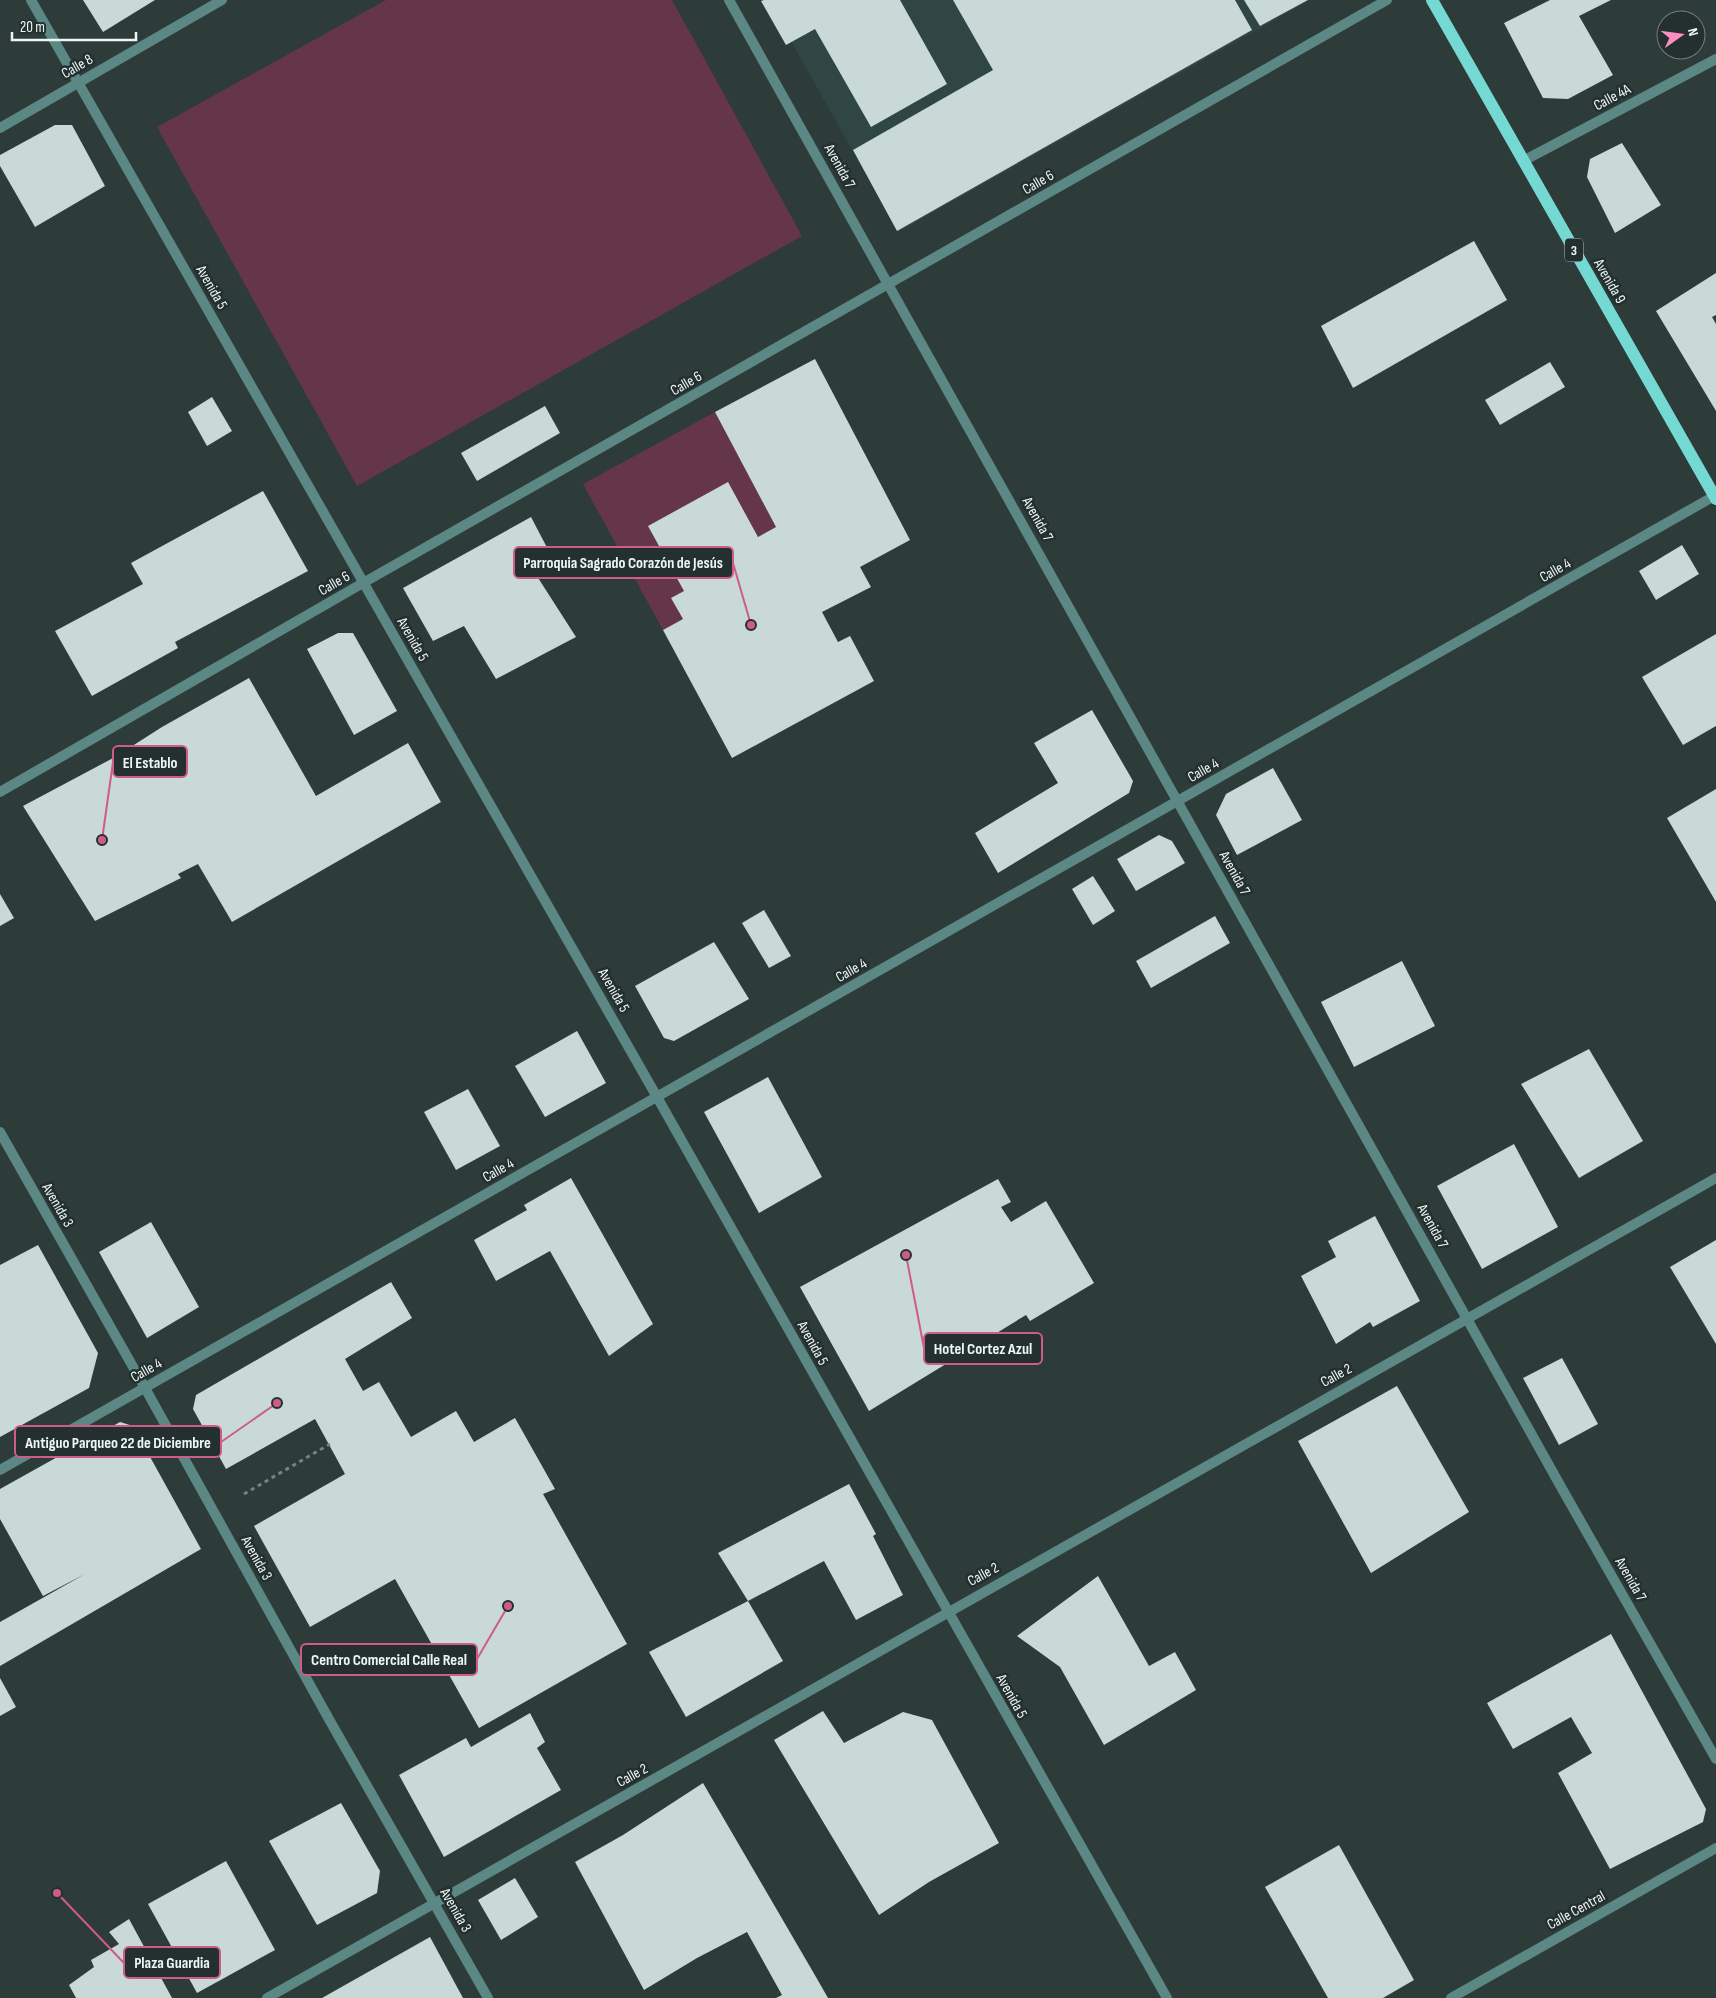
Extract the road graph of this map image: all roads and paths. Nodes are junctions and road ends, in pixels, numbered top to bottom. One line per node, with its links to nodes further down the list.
1 (31, 0): 7 (street, Avenida 5)
2 (222, 0): 7 (street, Calle 8)
3 (729, 0): 10 (street, Avenida 7)
4 (1387, 0): 10 (street, Calle 6)
5 (1432, 0): 9 (main road, Avenida 9 / 3)
6 (1716, 58): 9 (street, Calle 4A)
7 (77, 83): 8 (street, Calle 8); 12 (street, Avenida 5)
8 (0, 128)
9 (1523, 161): 11 (main road, Avenida 9 / 3)
10 (890, 284): 12 (street, Calle 6); 14 (street, Avenida 7)
11 (1715, 497): 14 (street, Calle 4)
12 (363, 583): 13 (street, Calle 6); 15 (street, Avenida 5)
13 (0, 792)
14 (1178, 802): 15 (street, Calle 4); 18 (street, Avenida 7)
15 (657, 1097): 19 (street, Calle 4); 23 (street, Avenida 5)
16 (0, 1132): 19 (street, Avenida 3)
17 (1716, 1178): 18 (street, Calle 2)
18 (1468, 1318): 23 (street, Calle 2); 24 (street, Avenida 7)
19 (145, 1388): 21 (street, Calle 4); 26 (street, Avenida 3)
20 (330, 1444): 22 (path)
21 (0, 1470)
22 (244, 1494)
23 (947, 1611): 26 (street, Calle 2); 29 (street, Avenida 5)
24 (1716, 1759)
25 (1716, 1848): 30 (street, Calle Central)
26 (435, 1903): 27 (street, Calle 2); 28 (street, Avenida 3)
27 (266, 1998)
28 (488, 1998)
29 (1167, 1998)
30 (1451, 1998)

